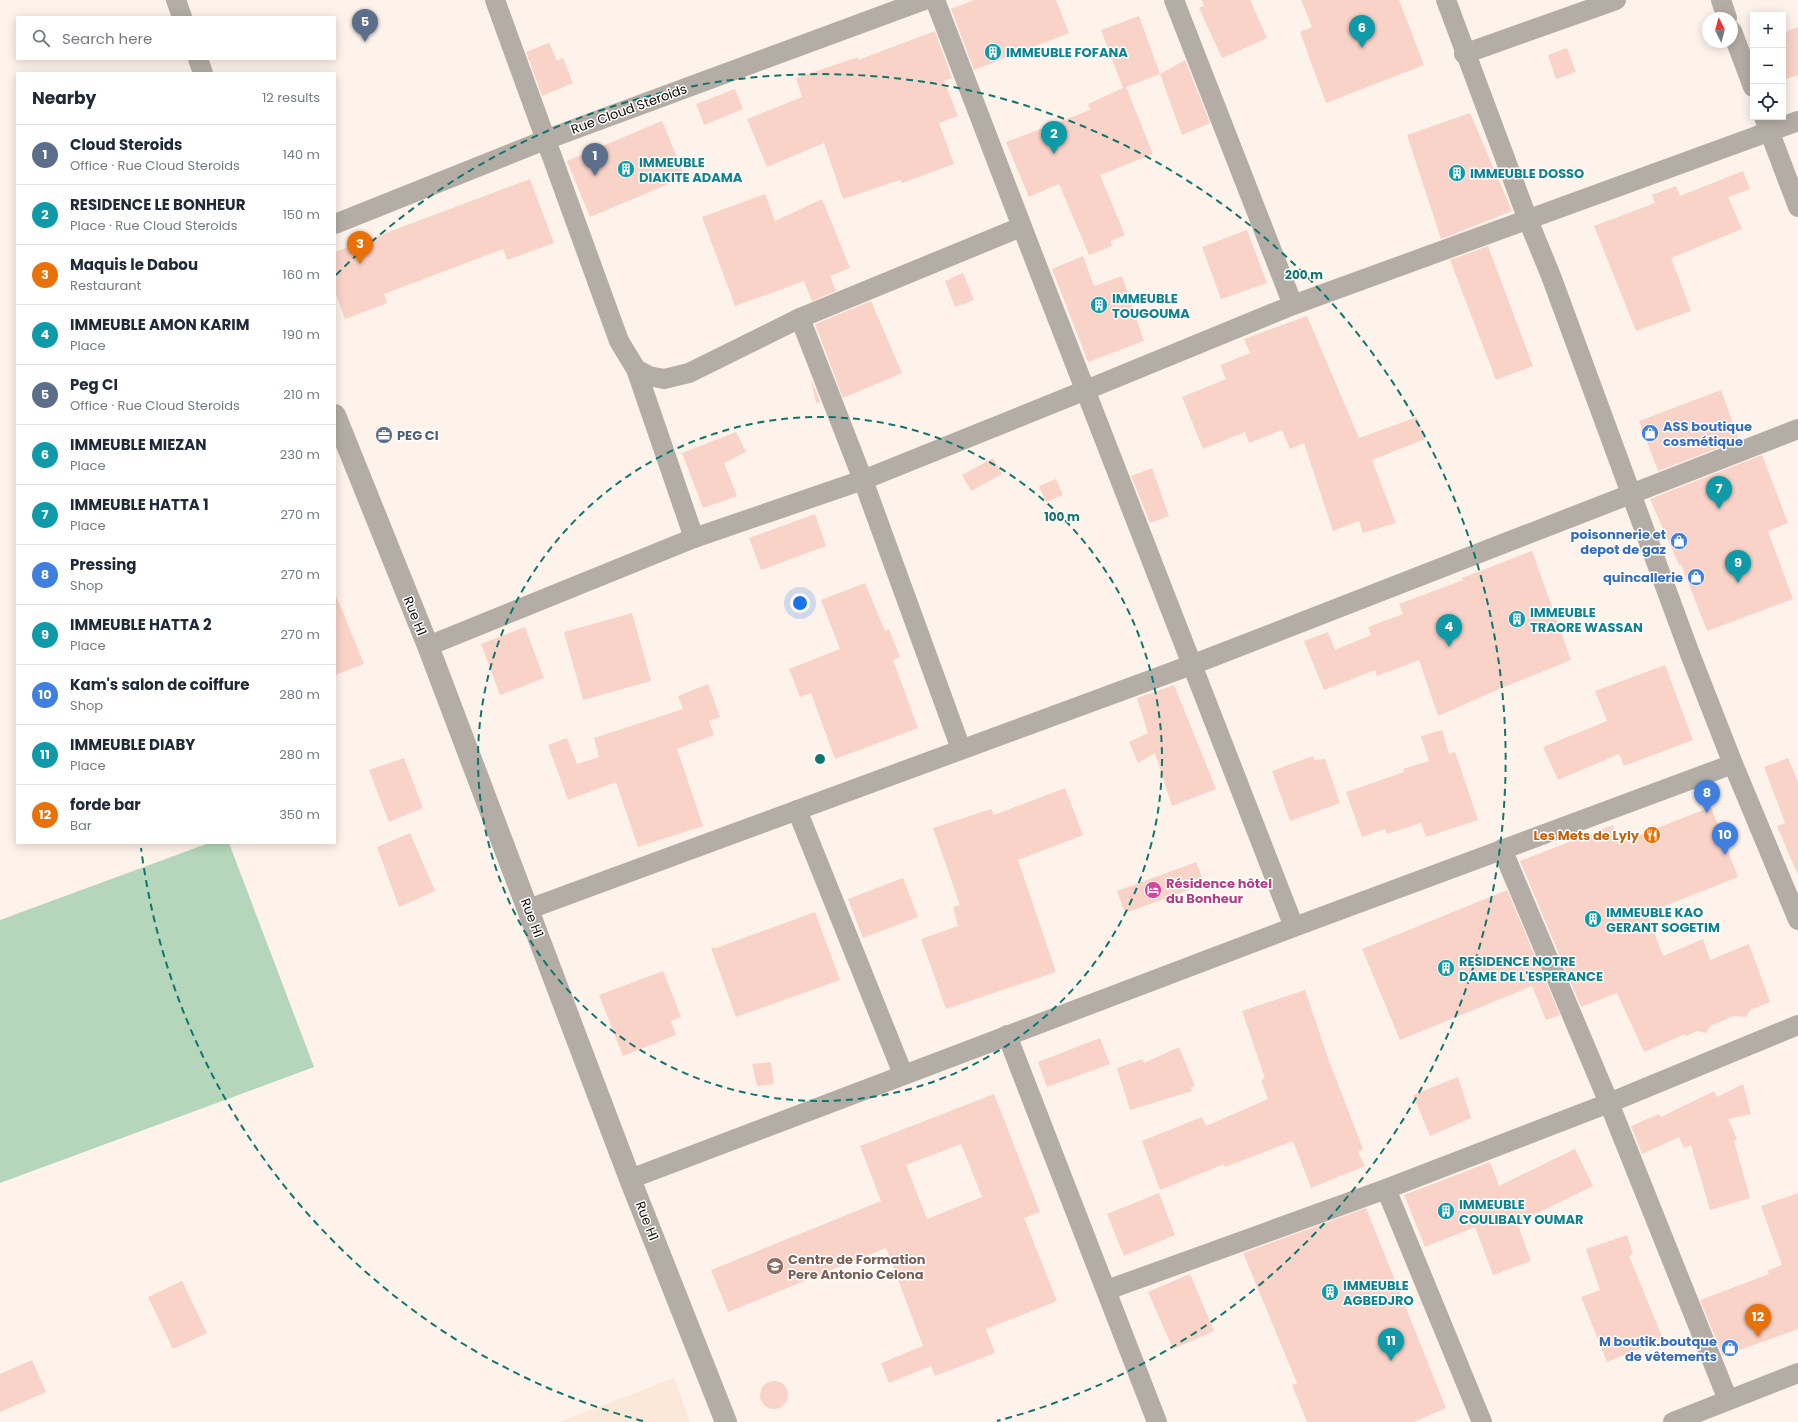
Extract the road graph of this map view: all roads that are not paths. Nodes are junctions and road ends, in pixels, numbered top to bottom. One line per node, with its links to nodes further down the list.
1 (176, 0): 10 (street)
2 (495, 0): 18 (street)
3 (924, 0): 18 (street, Rue Cloud Steroids)
4 (935, 0): 22 (street)
5 (1174, 0): 23 (street)
6 (1446, 0): 12 (street)
7 (1616, 0): 12 (street)
8 (1720, 0): 9 (street)
9 (1725, 12)
10 (182, 16)
11 (1738, 47): 15 (street)
12 (1464, 54): 20 (street)
13 (198, 60): 14 (street)
14 (203, 72)
15 (1752, 84)
16 (1798, 121): 17 (street)
17 (1767, 124): 19 (street); 20 (street)
18 (545, 140): 21 (street, Rue Cloud Steroids); 25 (street)
19 (1798, 207)
20 (1528, 220): 23 (street); 30 (street)
21 (336, 224)
22 (1021, 226): 24 (street); 26 (street)
23 (1293, 305): 26 (street)
24 (800, 318): 25 (street); 29 (street)
25 (636, 369): 31 (street)
26 (1086, 390): 29 (street); 33 (street)
27 (336, 417): 32 (street, Rue H1)
28 (1798, 429): 30 (street)
29 (863, 480): 31 (street); 34 (street)
30 (1631, 494): 33 (street); 35 (street)
31 (694, 538): 32 (street)
32 (428, 646): 38 (street, Rue H1)
33 (1194, 664): 34 (street); 40 (street)
34 (961, 749): 36 (street)
35 (1733, 764): 37 (street); 39 (street)
36 (797, 810): 38 (street); 43 (street)
37 (1502, 849): 40 (street); 44 (street)
38 (529, 909): 45 (street, Rue H1)
39 (1798, 920)
40 (1294, 927): 42 (street)
41 (1798, 1025): 44 (street)
42 (1007, 1035): 43 (street); 47 (street)
43 (903, 1074): 45 (street)
44 (1609, 1103): 46 (street); 49 (street)
45 (630, 1179): 50 (street, Rue H1)
46 (1386, 1189): 47 (street); 52 (street)
47 (1107, 1290): 51 (street)
48 (1798, 1373): 49 (street)
49 (1728, 1400): 53 (street)
50 (726, 1422)
51 (1157, 1422)
52 (1482, 1422)
53 (1673, 1422)

